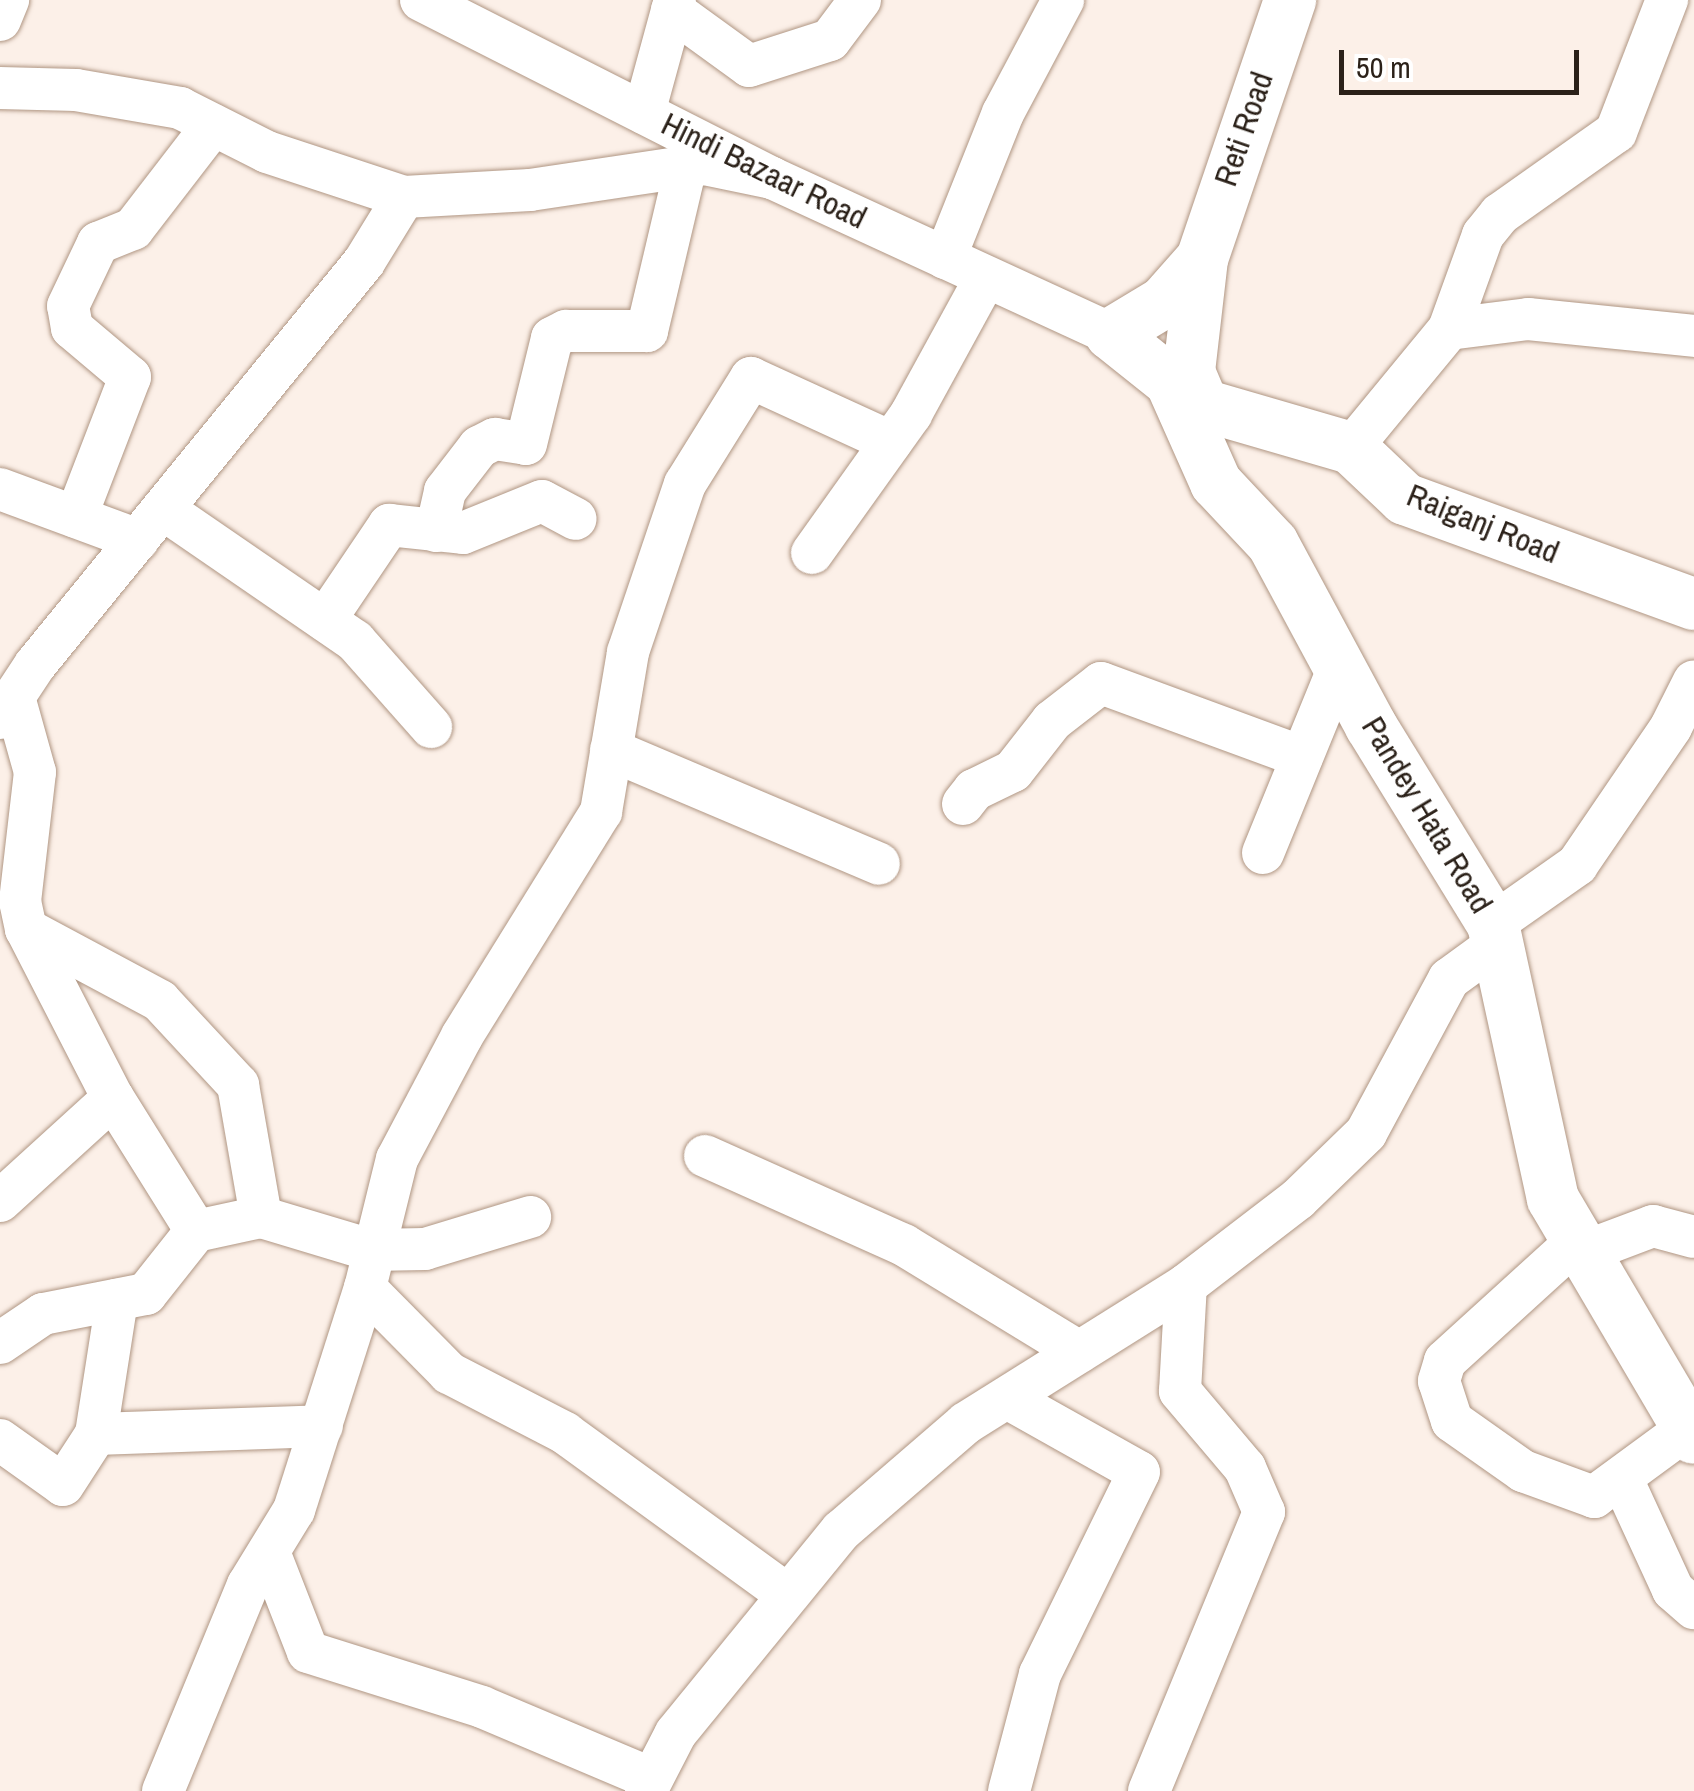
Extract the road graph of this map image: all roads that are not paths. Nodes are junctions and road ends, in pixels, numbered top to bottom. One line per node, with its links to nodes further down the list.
1 (8, 0): 8 (street)
2 (421, 0): 10 (street, Hindi Bazaar Road)
3 (860, 0): 7 (street)
4 (1063, 0): 15 (street)
5 (1290, 0): 16 (main road, Reti Road)
6 (1667, 0): 18 (street)
7 (674, 5): 10 (street)
8 (0, 20)
9 (0, 88): 11 (street)
10 (644, 113): 13 (street, Hindi Bazaar Road)
11 (213, 125): 14 (street); 25 (street)
12 (686, 166): 13 (street); 14 (street); 28 (street)
13 (772, 178): 15 (street, Hindi Bazaar Road)
14 (404, 197): 27 (street)
15 (945, 258): 17 (street, Hindi Bazaar Road)
16 (1202, 258): 19 (main road); 21 (main road)
17 (985, 279): 19 (street, Hindi Bazaar Road); 22 (street)
18 (1448, 329): 20 (street); 23 (street)
19 (1111, 334): 21 (main road)
20 (1694, 336)
21 (1180, 377): 23 (main road, Raiganj Road); 32 (main road, Pandey Hata Road)
22 (891, 442): 29 (street); 36 (street)
23 (1351, 448): 30 (main road, Raiganj Road)
24 (0, 490): 25 (street)
25 (76, 517): 27 (street)
26 (576, 519): 28 (street)
27 (150, 524): 31 (street); 34 (street)
28 (436, 531): 31 (street)
29 (812, 553)
30 (1694, 604)
31 (325, 620): 35 (street)
32 (1339, 667): 37 (street); 42 (main road, Pandey Hata Road)
33 (1694, 681): 42 (street)
34 (7, 708): 41 (street)
35 (431, 727)
36 (611, 750): 40 (street); 51 (street)
37 (1302, 756): 38 (street); 39 (street)
38 (964, 804)
39 (1264, 853)
40 (879, 864)
41 (26, 929): 43 (street); 47 (street)
42 (1495, 934): 50 (main road, Pandey Hata Road); 52 (street)
43 (113, 1098): 45 (street); 48 (street)
44 (705, 1156): 55 (street)
45 (0, 1201)
46 (530, 1217): 51 (street)
47 (261, 1218): 48 (street); 51 (street)
48 (196, 1231): 53 (street)
49 (1694, 1238): 50 (street)
50 (1581, 1246): 58 (main road, Pandey Hata Road); 61 (street)
51 (368, 1269): 57 (street); 63 (street)
52 (1186, 1285): 55 (street); 68 (street)
53 (117, 1300): 54 (street); 59 (street)
54 (0, 1343)
55 (1079, 1352): 56 (street)
56 (1007, 1398): 63 (street); 67 (street)
57 (322, 1426): 59 (street); 62 (street)
58 (1691, 1433): 61 (street)
59 (96, 1434): 60 (street)
60 (0, 1440)
61 (1622, 1479): 64 (street)
62 (269, 1552): 65 (street); 66 (street)
63 (787, 1594): 65 (street)
64 (1694, 1608)
65 (648, 1784)
66 (163, 1791)
67 (1009, 1791)
68 (1149, 1791)

